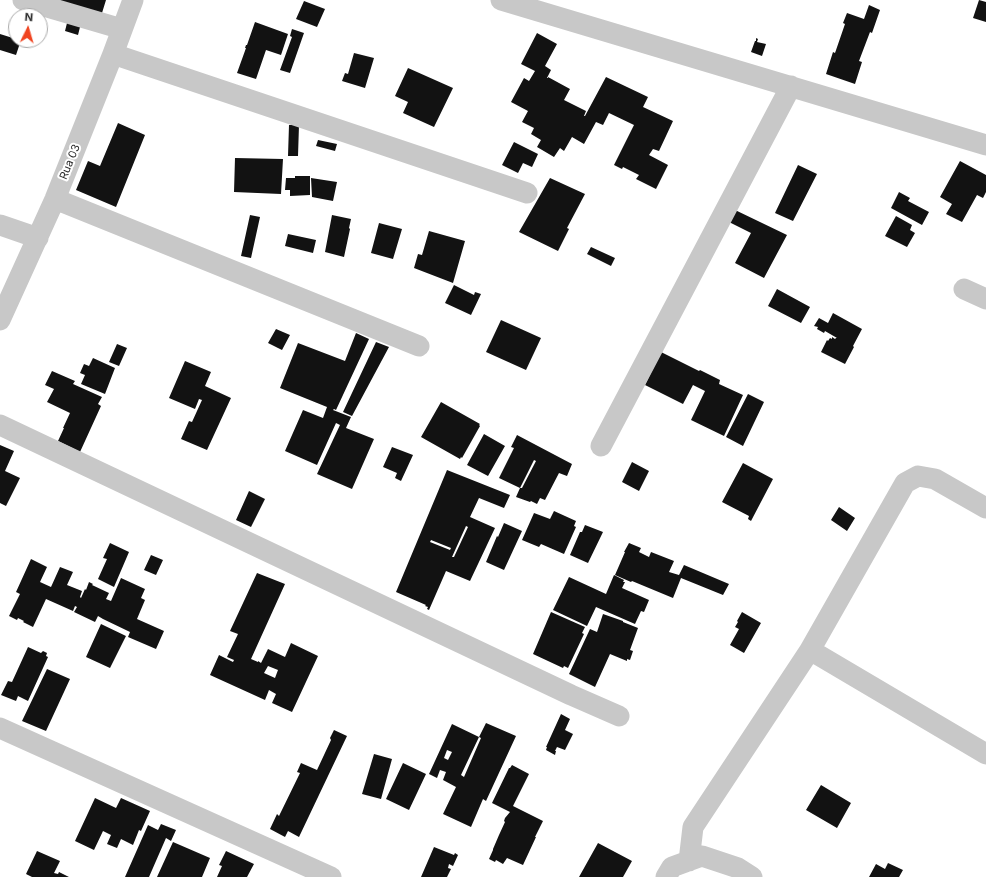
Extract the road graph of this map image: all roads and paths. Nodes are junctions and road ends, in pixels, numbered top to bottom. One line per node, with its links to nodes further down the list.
1 (23, 0): 4 (street)
2 (133, 0): 4 (street, Rua 03)
3 (501, 0): 6 (street)
4 (122, 29): 5 (street, Rua 03)
5 (113, 54): 8 (street); 9 (street, Rua 03)
6 (790, 86): 7 (street); 17 (street)
7 (986, 145)
8 (527, 193)
9 (55, 199): 11 (street, Rua 03); 15 (street)
10 (0, 225): 11 (street)
11 (38, 238): 14 (street, Rua 03)
12 (964, 289): 13 (street)
13 (986, 299)
14 (0, 320)
15 (419, 346)
16 (0, 425): 20 (street)
17 (601, 446)
18 (986, 508): 19 (street)
19 (810, 650): 22 (street); 23 (street)
20 (619, 716)
21 (0, 728): 24 (street)
22 (986, 754)
23 (689, 861): 25 (street); 26 (street)
24 (331, 877)
25 (666, 877)
26 (752, 877)

